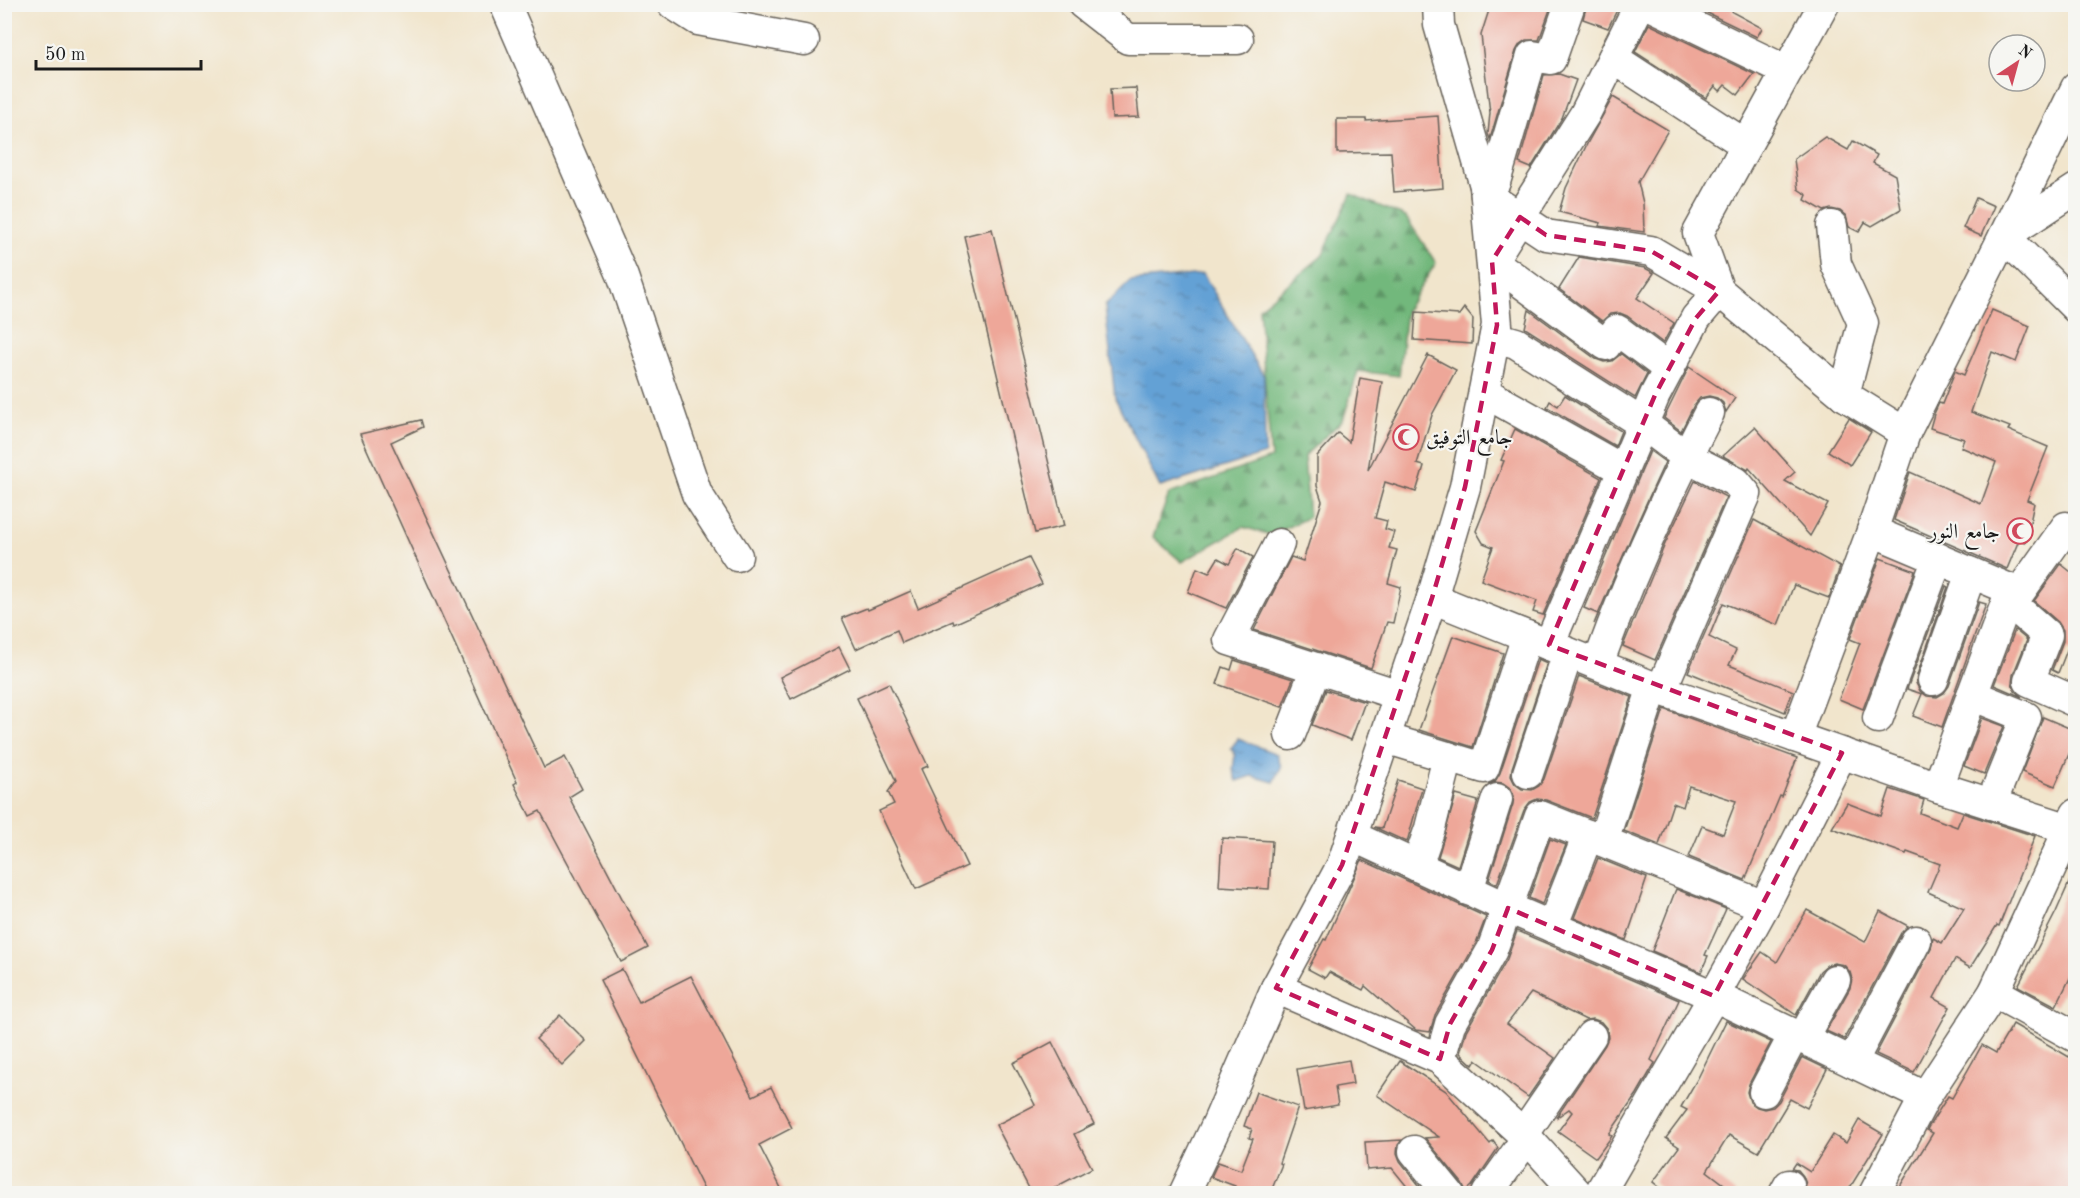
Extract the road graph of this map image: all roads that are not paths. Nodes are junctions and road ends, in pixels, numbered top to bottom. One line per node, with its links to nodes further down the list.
1 (505, 4): 35 (street)
2 (673, 4): 10 (street)
3 (1083, 4): 9 (street)
4 (1438, 4): 16 (street)
5 (1570, 4): 16 (street)
6 (1640, 4): 11 (street)
7 (1648, 4): 12 (street)
8 (1824, 4): 12 (street)
9 (1238, 39)
10 (804, 40)
11 (1613, 58): 14 (street); 17 (street)
12 (1787, 71): 14 (street)
13 (2076, 88): 19 (street)
14 (1746, 145): 21 (street)
15 (2076, 189): 19 (street)
16 (1486, 190): 17 (street); 20 (street)
17 (1520, 217): 20 (street); 21 (street)
18 (1832, 226): 26 (street)
19 (2004, 236): 22 (street); 29 (street)
20 (1492, 261): 23 (street); 24 (street)
21 (1719, 291): 24 (street); 26 (street)
22 (2076, 308)
23 (1495, 337): 25 (street); 28 (street)
24 (1669, 369): 28 (street)
25 (1484, 392): 31 (street); 39 (street)
26 (1844, 395): 29 (street)
27 (1709, 413): 30 (street)
28 (1643, 424): 30 (street); 31 (street)
29 (1905, 433): 33 (street)
30 (1687, 457): 41 (street); 44 (street)
31 (1623, 470): 40 (street)
32 (2072, 525): 38 (street)
33 (1872, 531): 36 (street); 50 (street)
34 (1279, 544): 42 (street)
35 (737, 556)
36 (1938, 558): 37 (street); 48 (street)
37 (1971, 573): 38 (street); 43 (street)
38 (2009, 595): 46 (street); 47 (street)
39 (1432, 598): 40 (street); 45 (street)
40 (1548, 645): 41 (street); 53 (street); 54 (street)
41 (1598, 664): 44 (street)
42 (1316, 668): 45 (street); 49 (street)
43 (1933, 680)
44 (1657, 689): 50 (street); 60 (street)
45 (1399, 695): 51 (street)
46 (1972, 695): 55 (street); 57 (street)
47 (2076, 702)
48 (1878, 718)
49 (1290, 735)
50 (1795, 737): 52 (street)
51 (1385, 738): 53 (street); 59 (street)
52 (1842, 753): 55 (street); 63 (street)
53 (1448, 757): 61 (street)
54 (1528, 773)
55 (1938, 788): 57 (street)
56 (1497, 799): 62 (street)
57 (1991, 804): 58 (street)
58 (2074, 825): 69 (street)
59 (1352, 836): 61 (street); 68 (street)
60 (1595, 838): 63 (street); 64 (street); 65 (street)
61 (1417, 866): 62 (street)
62 (1468, 890): 64 (street)
63 (1764, 906): 70 (street)
64 (1508, 908): 65 (street); 74 (street)
65 (1552, 927): 70 (street)
66 (1916, 941): 75 (street)
67 (1835, 980): 72 (street)
68 (1276, 988): 74 (street); 80 (street)
69 (1994, 992): 73 (street); 77 (street)
70 (1714, 996): 72 (street); 84 (street)
71 (1590, 1036): 78 (street)
72 (1798, 1037): 75 (street); 76 (street)
73 (2076, 1037)
74 (1440, 1059): 78 (street)
75 (1852, 1062): 77 (street)
76 (1764, 1092)
77 (1925, 1097): 85 (street)
78 (1525, 1136): 82 (street); 83 (street)
79 (1414, 1151): 81 (street)
80 (1184, 1194)
81 (1449, 1194)
82 (1487, 1194)
83 (1578, 1194)
84 (1599, 1194)
85 (1874, 1194)

